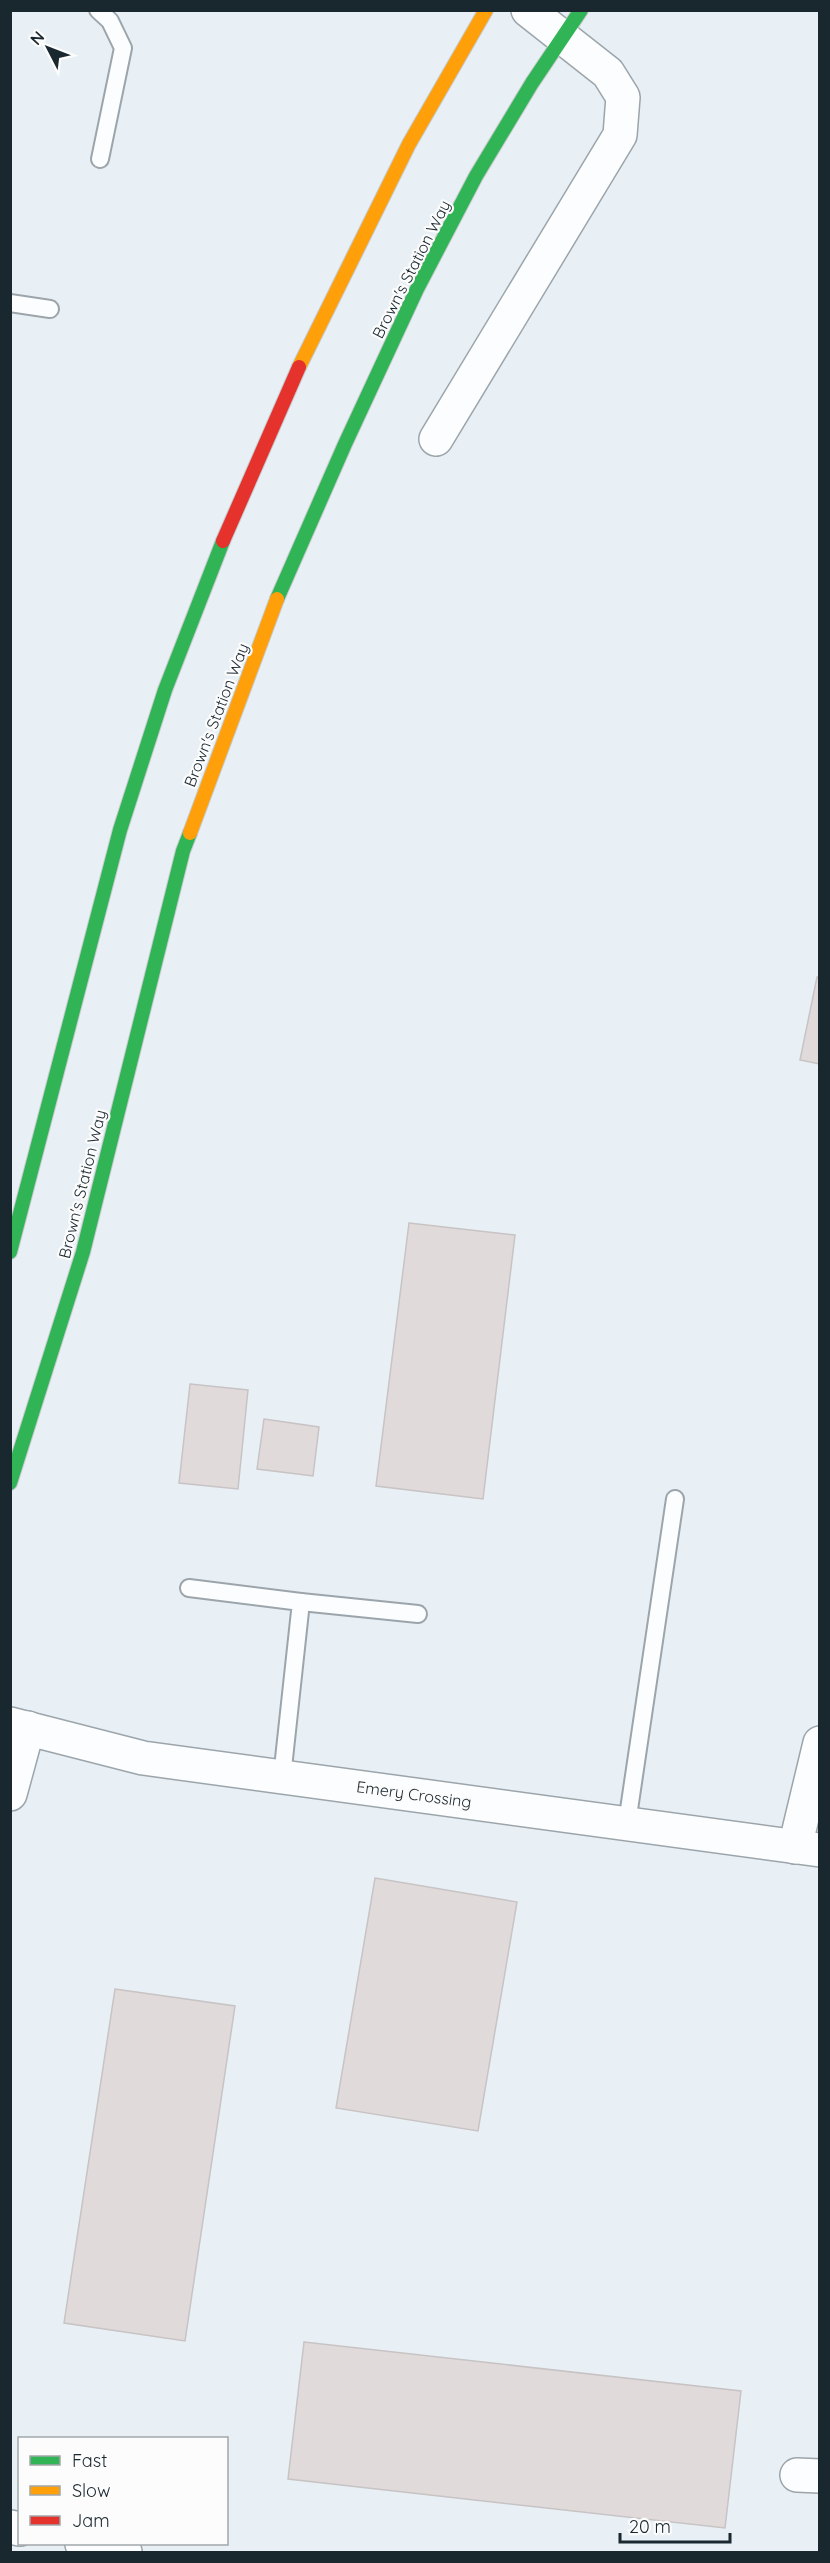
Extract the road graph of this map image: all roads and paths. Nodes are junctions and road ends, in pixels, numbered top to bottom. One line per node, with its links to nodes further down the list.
1 (98, 10): 6 (lane)
2 (486, 10): 10 (main road)
3 (528, 10): 5 (street)
4 (581, 10): 5 (main road, Brown's Station Way)
5 (563, 38): 9 (street); 11 (main road, Brown's Station Way)
6 (100, 159)
7 (10, 303): 8 (lane)
8 (50, 309)
9 (436, 439)
10 (10, 1252)
11 (10, 1483)
12 (675, 1499): 20 (lane)
13 (189, 1588): 14 (lane)
14 (301, 1602): 15 (lane); 18 (lane)
15 (418, 1614)
16 (19, 1726): 18 (street, Emery Crossing); 19 (street)
17 (819, 1743): 21 (street)
18 (282, 1777): 20 (street, Emery Crossing)
19 (10, 1794)
20 (627, 1823): 21 (street, Emery Crossing)
21 (807, 1848)
22 (87, 2545): 23 (street)
23 (125, 2553)

